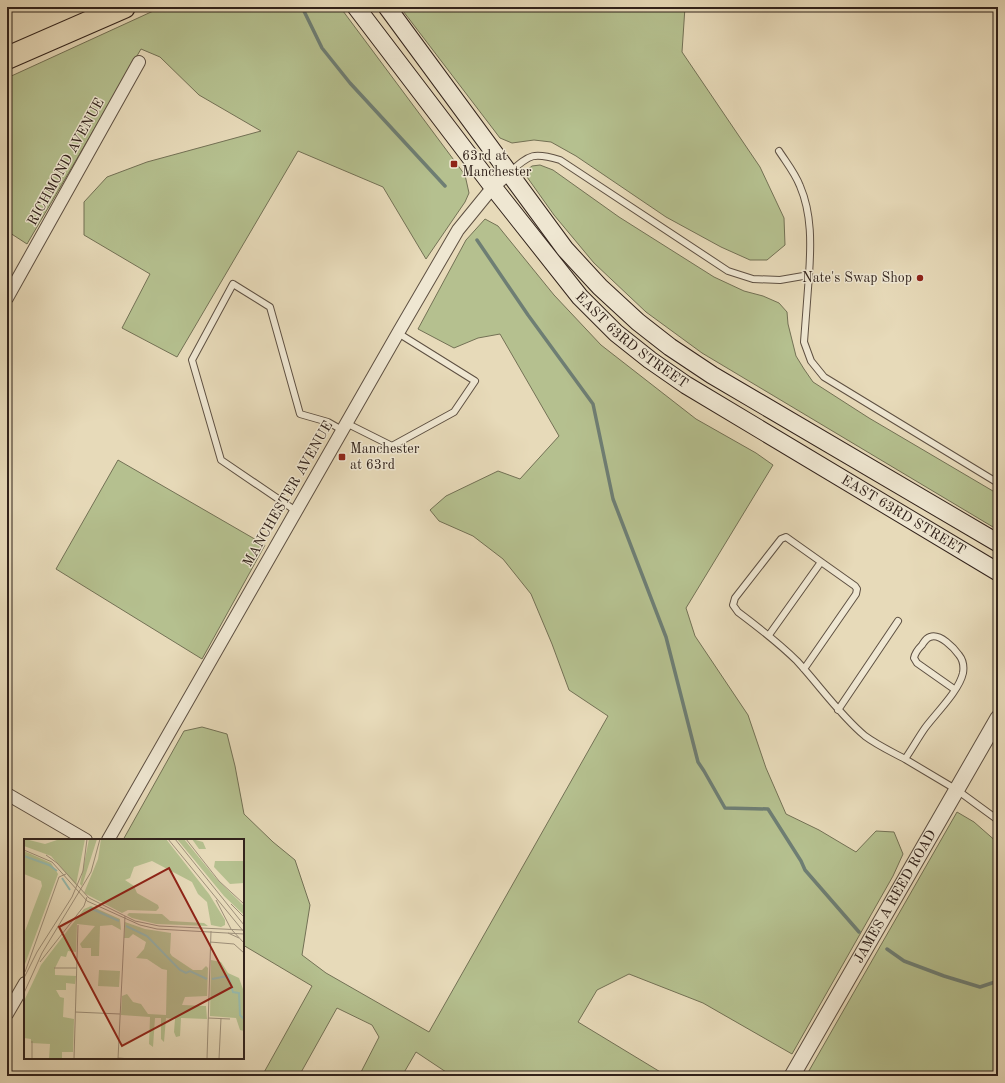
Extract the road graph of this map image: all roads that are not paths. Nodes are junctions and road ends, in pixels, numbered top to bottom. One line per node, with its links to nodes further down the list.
1 (124, 7): 4 (highway)
2 (356, 7): 8 (main road, EAST 63RD STREET)
3 (387, 7): 7 (main road, EAST 63RD STREET)
4 (7, 58)
5 (139, 62): 10 (street, RICHMOND AVENUE)
6 (779, 151): 9 (lane)
7 (509, 173): 8 (street, MANCHESTER AVENUE); 9 (lane); 15 (main road, EAST 63RD STREET)
8 (493, 187): 11 (street, MANCHESTER AVENUE); 17 (main road, EAST 63RD STREET)
9 (809, 275): 13 (lane)
10 (7, 298)
11 (398, 333): 12 (street, MANCHESTER AVENUE); 12 (lane)
12 (344, 426): 14 (street, MANCHESTER AVENUE); 14 (lane)
13 (998, 482)
14 (296, 511): 29 (street, MANCHESTER AVENUE)
15 (998, 543)
16 (821, 562): 19 (lane); 19 (lane); 20 (lane)
17 (998, 572)
18 (898, 621): 22 (lane)
19 (769, 635): 20 (lane)
20 (804, 670): 22 (lane)
21 (954, 689): 21 (lane); 24 (lane)
22 (838, 710): 24 (lane)
23 (998, 718): 25 (street, JAMES A REED ROAD)
24 (905, 759): 25 (lane)
25 (956, 790): 27 (lane); 32 (street, JAMES A REED ROAD)
26 (7, 794): 28 (street)
27 (998, 820)
28 (84, 839)
29 (109, 839)
30 (24, 985): 31 (street)
31 (7, 1014)
32 (792, 1076)

